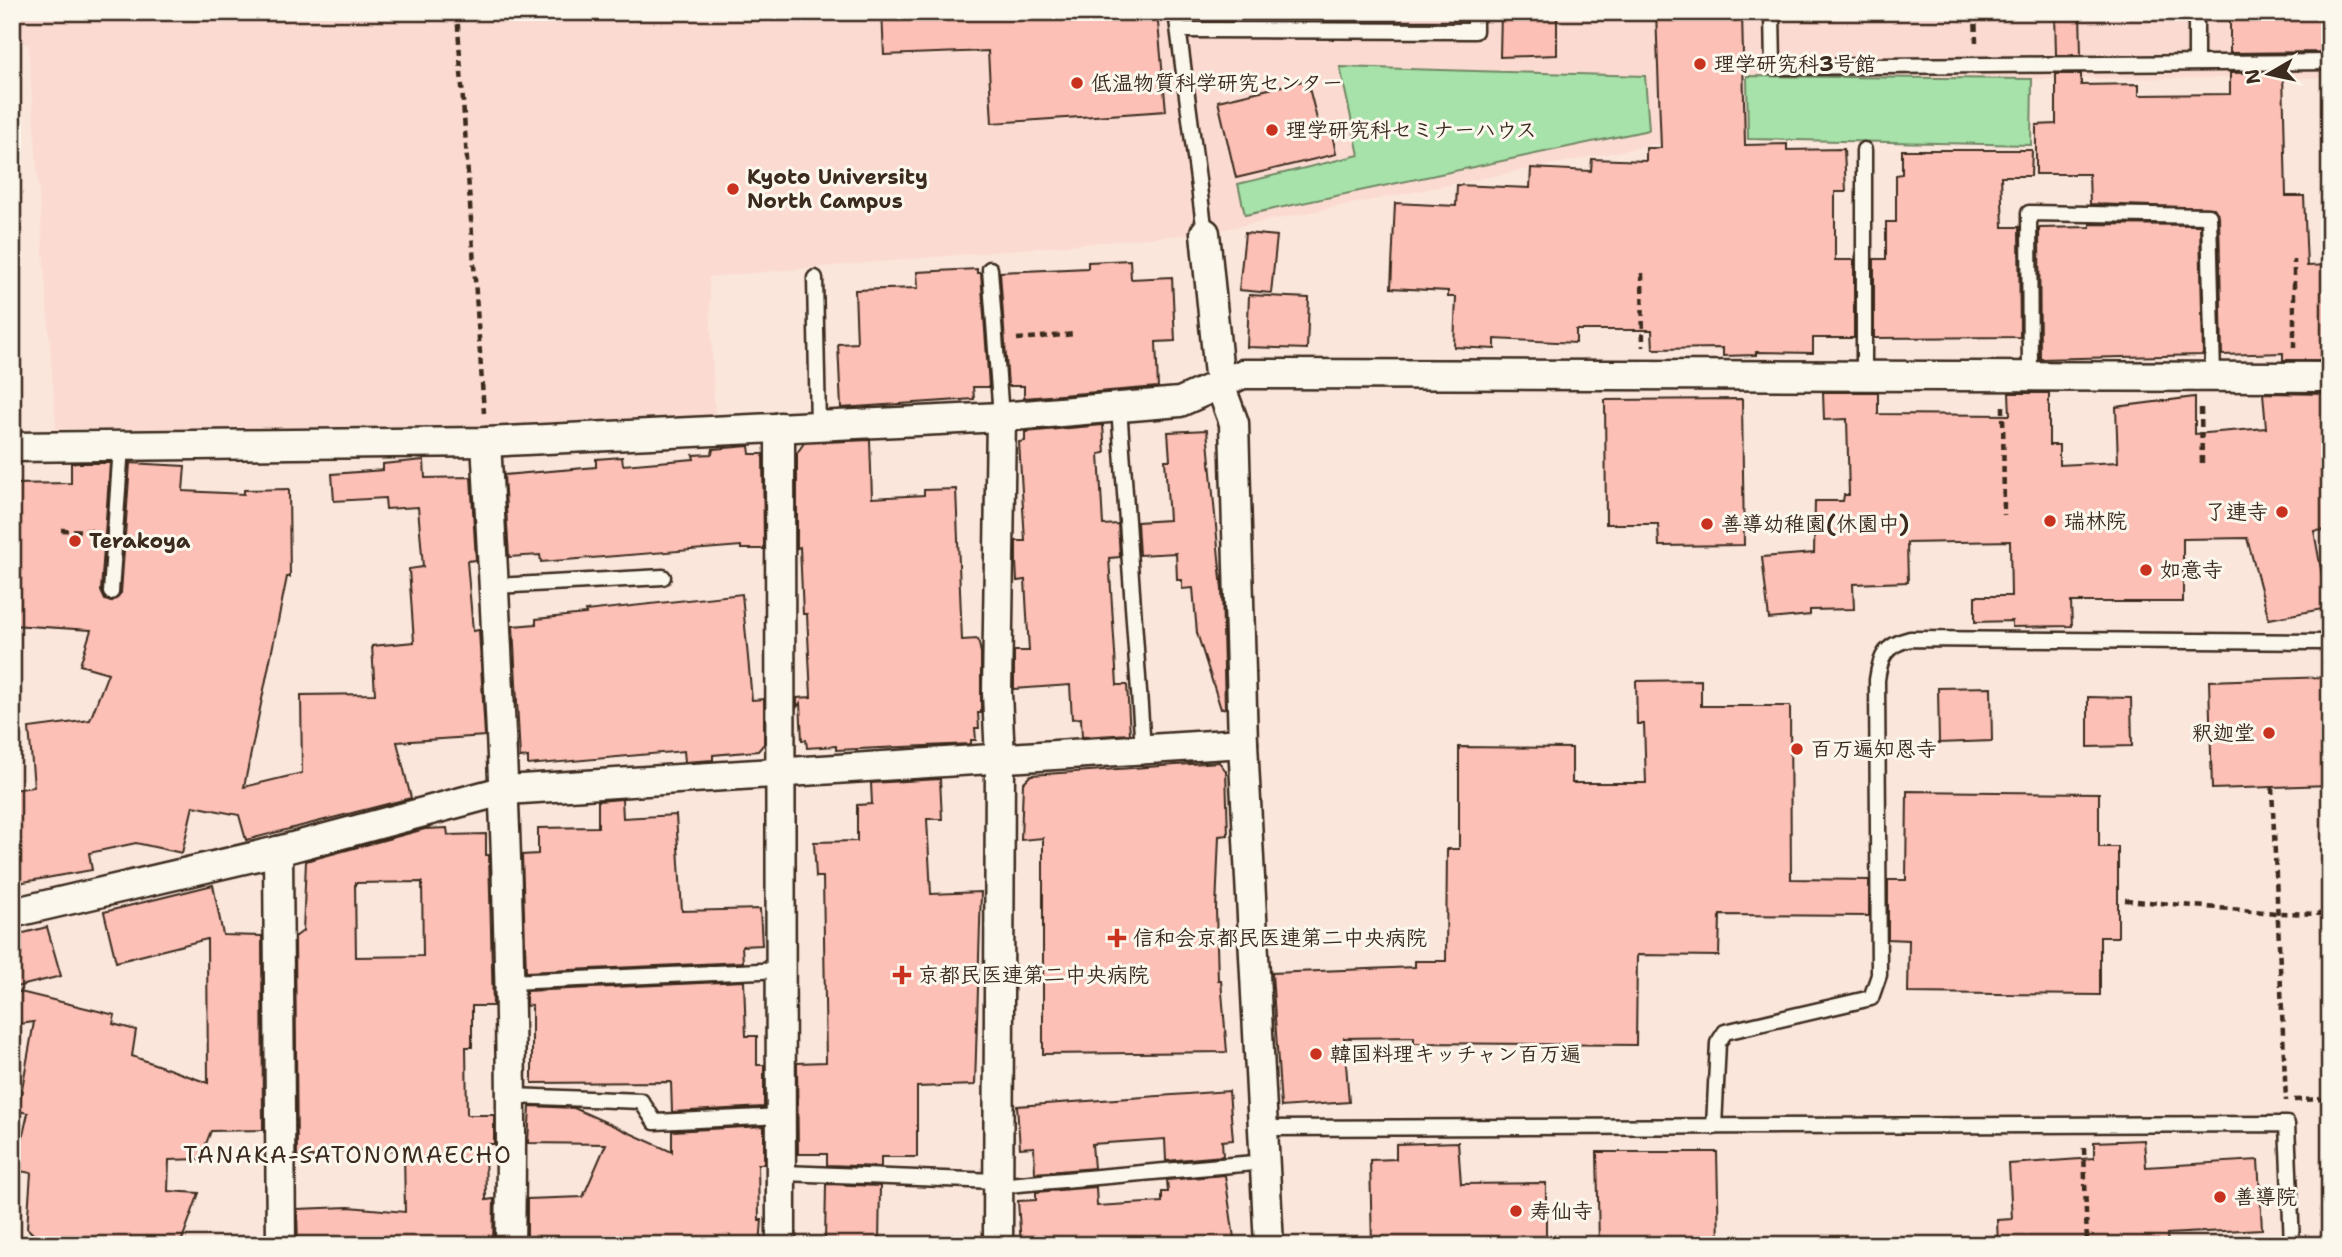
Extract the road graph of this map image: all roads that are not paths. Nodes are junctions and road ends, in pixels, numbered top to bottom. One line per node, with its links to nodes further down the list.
1 (1177, 12): 5 (lane)
2 (1475, 12): 5 (lane)
3 (1772, 12): 6 (lane)
4 (2196, 12): 6 (lane)
5 (1179, 30): 9 (lane)
6 (2196, 61): 7 (lane)
7 (2330, 62)
8 (1864, 150): 13 (lane)
9 (1205, 233): 16 (street)
10 (990, 269): 18 (lane)
11 (815, 278): 19 (lane)
12 (2207, 376): 14 (street); 14 (lane); 15 (street)
13 (1864, 377): 14 (street); 16 (street)
14 (2016, 377)
15 (2330, 377)
16 (1220, 386): 17 (street); 28 (street)
17 (1119, 407): 18 (street); 29 (lane)
18 (1001, 417): 19 (street); 30 (street)
19 (818, 426): 20 (street)
20 (780, 427): 21 (street); 31 (street)
21 (486, 442): 22 (street); 25 (street)
22 (121, 446): 23 (street); 26 (lane)
23 (12, 447)
24 (663, 577): 25 (lane)
25 (494, 586): 32 (street)
26 (111, 592)
27 (2330, 642): 39 (lane)
28 (1243, 743): 29 (street); 40 (street)
29 (1143, 749): 30 (street)
30 (1000, 759): 31 (street); 43 (street)
31 (783, 770): 32 (street); 35 (street)
32 (506, 790): 33 (street); 36 (street)
33 (278, 851): 34 (street); 44 (street)
34 (12, 914)
35 (781, 970): 36 (lane); 38 (street)
36 (510, 982): 37 (street)
37 (512, 1096): 38 (lane); 45 (street)
38 (782, 1116): 42 (street)
39 (1714, 1126): 40 (lane); 49 (lane)
40 (1263, 1128): 41 (street)
41 (1265, 1162): 43 (lane); 48 (street)
42 (783, 1173): 43 (lane); 46 (street)
43 (997, 1184): 47 (street)
44 (281, 1245)
45 (510, 1245)
46 (781, 1245)
47 (998, 1245)
48 (1269, 1245)
49 (2292, 1245)

